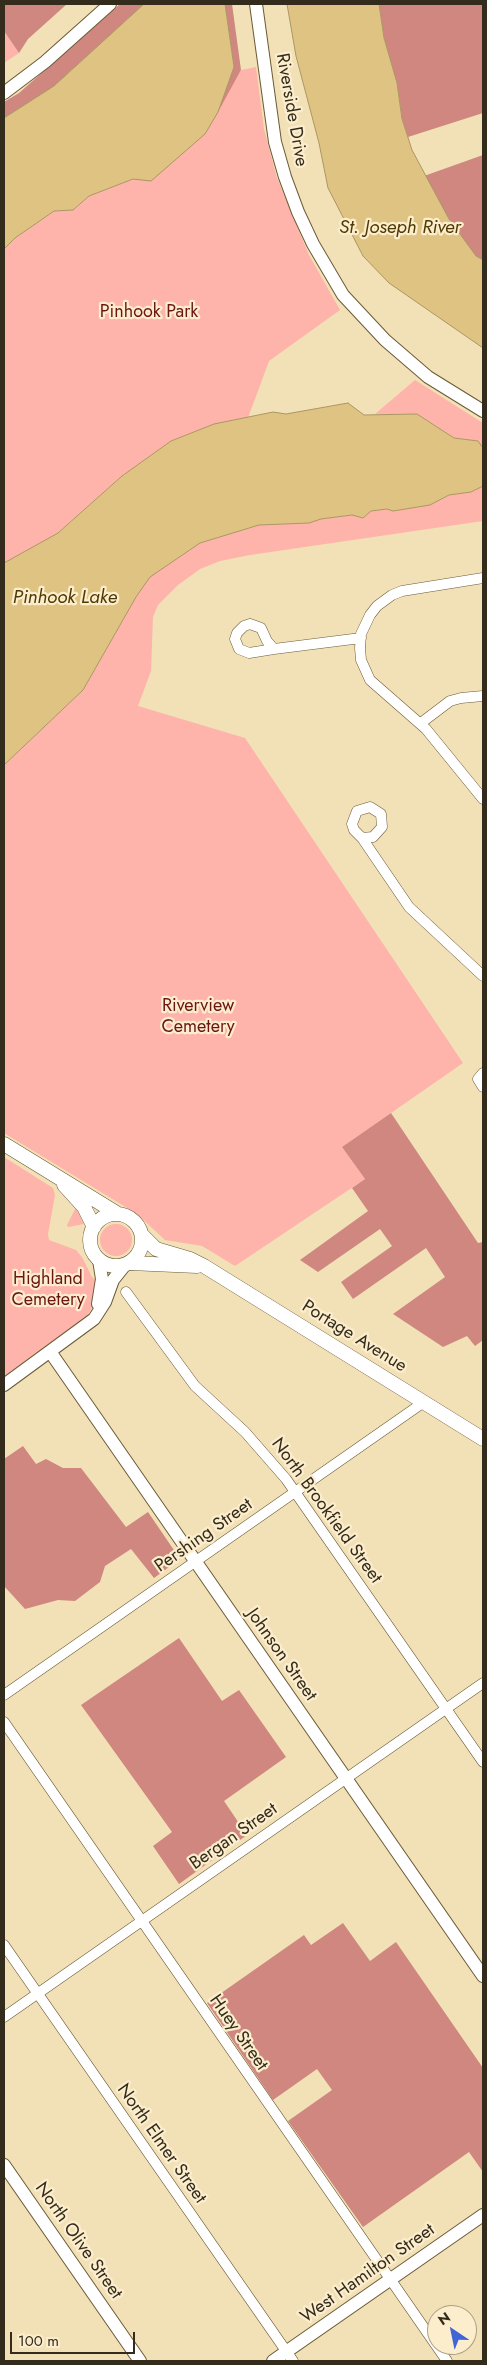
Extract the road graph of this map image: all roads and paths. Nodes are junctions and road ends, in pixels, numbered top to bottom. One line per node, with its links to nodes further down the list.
1 (110, 4): 3 (street)
2 (256, 4): 4 (street, Riverside Drive)
3 (4, 93)
4 (483, 411)
5 (483, 578): 6 (street)
6 (361, 638): 7 (street); 9 (street)
7 (274, 649)
8 (483, 696): 9 (street)
9 (421, 723): 10 (street)
10 (483, 799)
11 (362, 838): 12 (street)
12 (483, 976)
13 (4, 1144): 14 (main road)
14 (54, 1174): 15 (main road); 16 (main road)
15 (118, 1214): 16 (main road); 17 (main road)
16 (94, 1227): 18 (main road)
17 (143, 1236): 19 (main road); 20 (main road, Portage Avenue)
18 (99, 1260): 19 (main road); 22 (street)
19 (128, 1264): 20 (main road, Portage Avenue); 22 (street)
20 (204, 1266): 25 (main road, Portage Avenue)
21 (126, 1292): 27 (street, North Brookfield Street)
22 (77, 1332): 23 (street)
23 (51, 1352): 24 (street); 28 (street, Johnson Street)
24 (4, 1385)
25 (424, 1402): 26 (main road, Portage Avenue); 27 (street, Pershing Street)
26 (483, 1439)
27 (295, 1492): 28 (street, Pershing Street); 31 (street, North Brookfield Street)
28 (196, 1562): 30 (street, Pershing Street); 34 (street, Johnson Street)
29 (483, 1683): 31 (street, Bergan Street)
30 (4, 1695)
31 (446, 1709): 33 (street, North Brookfield Street); 34 (street, Bergan Street)
32 (4, 1722): 35 (street, Huey Street)
33 (483, 1762)
34 (346, 1778): 35 (street, Bergan Street); 37 (street, Johnson Street)
35 (141, 1922): 38 (street, Bergan Street); 42 (street, Huey Street)
36 (4, 1945): 38 (street, North Elmer Street)
37 (483, 1976)
38 (38, 1994): 39 (street, Bergan Street); 43 (street, North Elmer Street)
39 (4, 2017)
40 (4, 2165): 44 (street, North Olive Street)
41 (483, 2215): 42 (street, West Hamilton Street)
42 (390, 2280): 43 (street, West Hamilton Street); 46 (street, Huey Street)
43 (289, 2357): 45 (street, West Hamilton Street)
44 (140, 2361)
45 (273, 2361)
46 (447, 2361)

